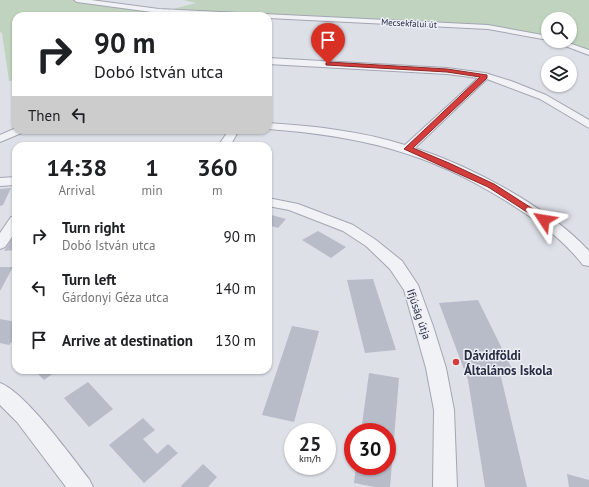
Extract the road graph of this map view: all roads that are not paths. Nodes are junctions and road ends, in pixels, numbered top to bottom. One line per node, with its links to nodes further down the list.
1 (76, 0): 3 (street)
2 (110, 0): 3 (street)
3 (159, 11): 4 (street)
4 (180, 12)
5 (272, 16): 6 (street, Mecsekfalui út)
6 (541, 36)
7 (575, 48): 8 (street)
8 (589, 53)
9 (272, 61): 10 (street)
10 (485, 76): 11 (street); 15 (street)
11 (589, 125)
12 (272, 126): 15 (street)
13 (12, 134): 14 (street)
14 (0, 139)
15 (408, 149): 21 (street)
16 (12, 181): 17 (street)
17 (0, 182)
18 (272, 203): 24 (street, Ifjúság útja)
19 (12, 226): 20 (street)
20 (0, 244)
21 (589, 261)
22 (0, 392): 23 (street)
23 (81, 487)
24 (445, 487)

